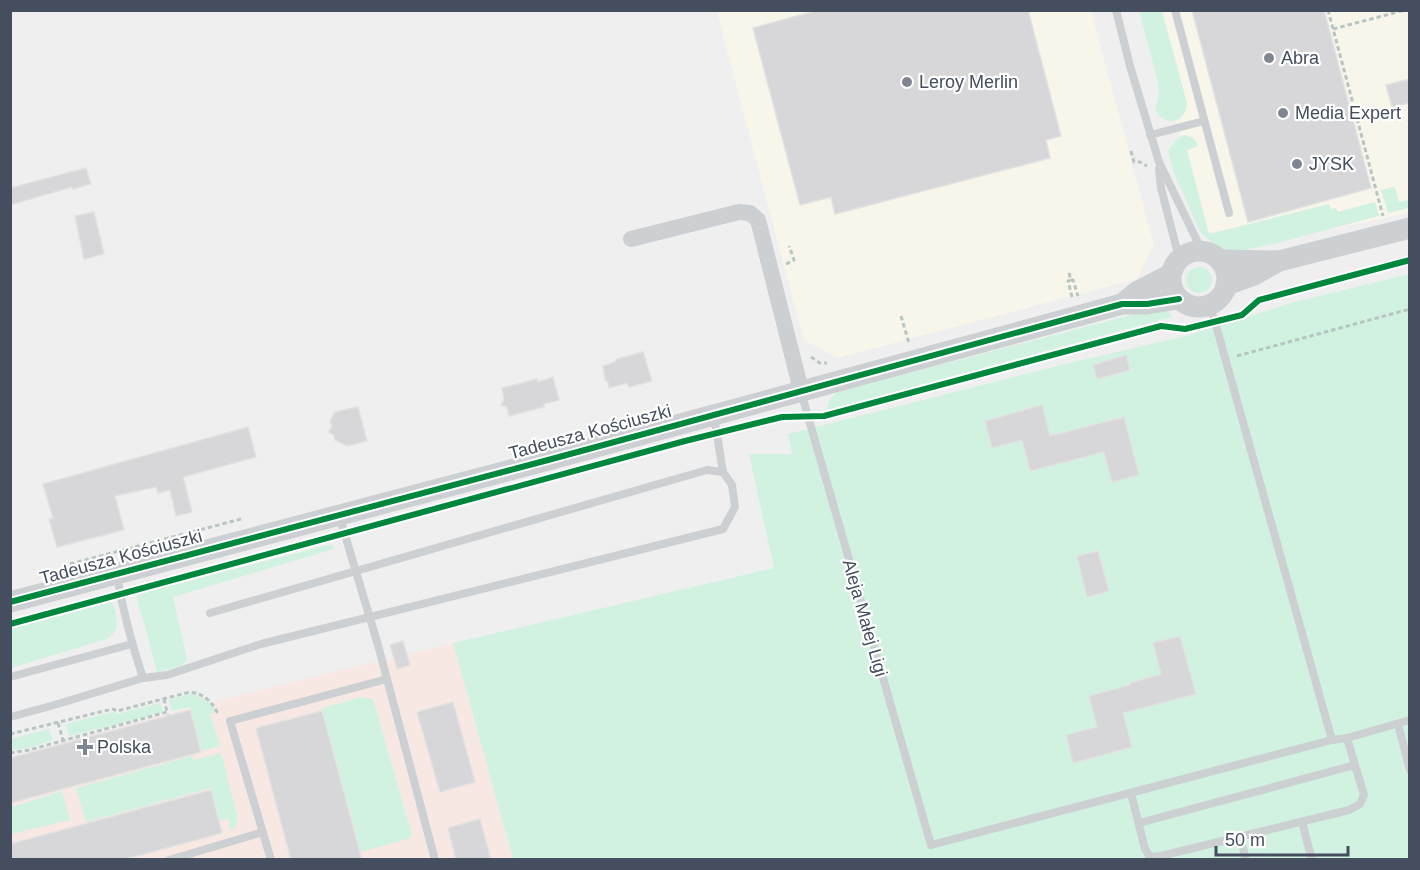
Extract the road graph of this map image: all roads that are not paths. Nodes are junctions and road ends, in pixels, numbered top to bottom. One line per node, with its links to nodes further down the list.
1 (1116, 10): 4 (lane)
2 (1175, 10): 3 (lane)
3 (1204, 121): 4 (lane); 6 (lane)
4 (1150, 135): 5 (lane)
5 (1159, 162): 9 (lane); 11 (lane)
6 (1228, 213)
7 (1410, 228): 10 (street)
8 (631, 238): 16 (street)
9 (1211, 256): 10 (street); 11 (street); 12 (street)
10 (1279, 261): 12 (street)
11 (1174, 267): 13 (street); 14 (street, Tadeusza Kościuszki)
12 (1226, 285): 15 (street)
13 (1179, 299): 14 (street, Tadeusza Kościuszki); 15 (street)
14 (1122, 304): 16 (street, Tadeusza Kościuszki)
15 (1209, 305): 33 (lane)
16 (801, 390): 17 (street, Tadeusza Kościuszki); 36 (lane, Aleja Małej Ligi)
17 (713, 414): 18 (lane); 19 (street, Tadeusza Kościuszki)
18 (723, 472): 20 (lane); 24 (lane)
19 (339, 514): 20 (lane); 21 (street, Tadeusza Kościuszki)
20 (356, 571): 23 (lane); 24 (lane)
21 (117, 573): 22 (street, Tadeusza Kościuszki); 25 (lane)
22 (10, 602)
23 (210, 613)
24 (370, 617): 27 (lane); 28 (lane)
25 (132, 644): 26 (lane); 27 (lane)
26 (10, 677)
27 (143, 678): 29 (lane)
28 (387, 679): 39 (lane); 43 (lane)
29 (10, 717)
30 (1410, 720): 31 (lane)
31 (1398, 724): 32 (lane); 35 (lane)
32 (1347, 738): 33 (lane); 34 (lane)
33 (1332, 740): 36 (lane)
34 (1355, 765): 37 (lane); 38 (lane)
35 (1410, 770)
36 (1131, 793): 38 (lane)
37 (1302, 822): 40 (lane); 45 (lane)
38 (1138, 823): 40 (lane)
39 (263, 832): 41 (lane); 42 (lane)
40 (1240, 837): 44 (lane)
41 (169, 860)
42 (271, 860)
43 (435, 860)
44 (1246, 860)
45 (1312, 860)

